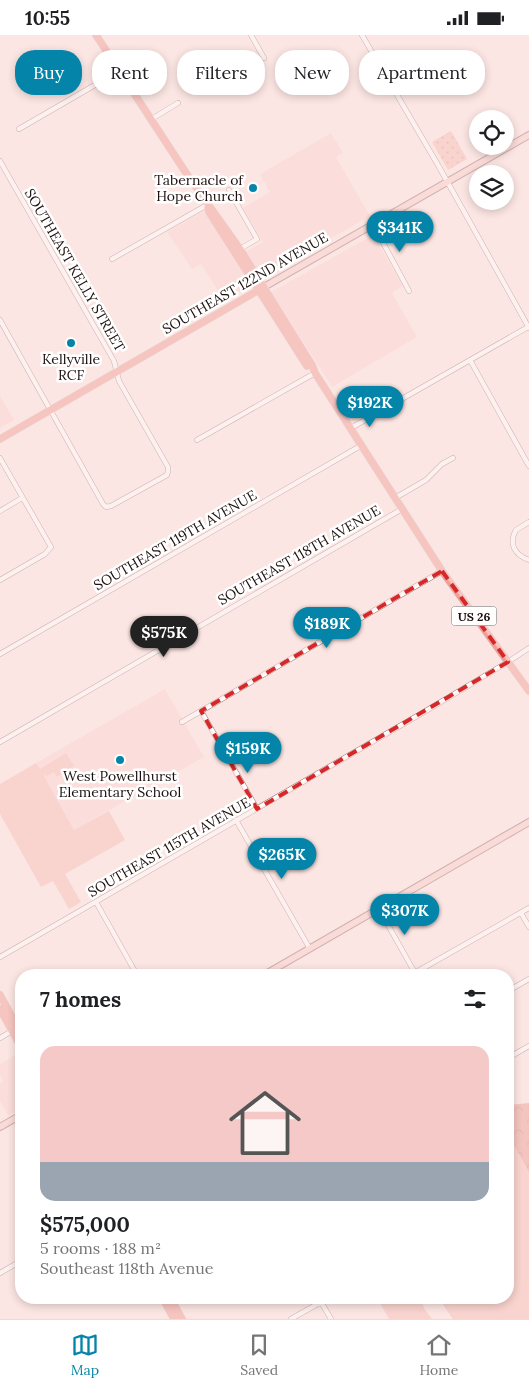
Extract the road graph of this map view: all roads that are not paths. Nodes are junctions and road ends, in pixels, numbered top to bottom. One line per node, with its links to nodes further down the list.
1 (96, 35): 4 (main road, US 26)
2 (251, 35): 5 (street)
3 (362, 35): 13 (street)
4 (106, 50)
5 (259, 50)
6 (92, 87): 10 (street)
7 (135, 95): 9 (main road, US 26)
8 (178, 103): 9 (street)
9 (150, 120): 15 (main road, US 26)
10 (18, 129)
11 (529, 135): 13 (main road, SOUTHEAST 122ND AVENUE)
12 (0, 161): 24 (street, SOUTHEAST KELLY STREET)
13 (447, 182): 16 (main road, SOUTHEAST 122ND AVENUE); 22 (street)
14 (229, 191): 17 (street)
15 (207, 205): 17 (main road, US 26); 18 (street); 19 (main road, US 26)
16 (373, 224): 19 (main road, SOUTHEAST 122ND AVENUE); 20 (street)
17 (240, 249): 19 (main road, US 26)
18 (112, 259)
19 (262, 288): 24 (main road, SOUTHEAST 122ND AVENUE); 25 (main road, US 26)
20 (409, 291)
21 (0, 321): 26 (street)
22 (529, 327): 23 (street)
23 (470, 360): 27 (street); 33 (street)
24 (117, 372): 26 (main road, SOUTHEAST 122ND AVENUE); 26 (street, SOUTHEAST KELLY STREET)
25 (315, 373): 27 (main road, US 26); 29 (street)
26 (51, 410): 28 (main road, SOUTHEAST 122ND AVENUE)
27 (351, 427): 30 (main road, US 26)
28 (0, 439)
29 (197, 441)
30 (362, 445): 35 (main road, US 26); 43 (street, SOUTHEAST 119TH AVENUE)
31 (453, 457): 35 (street, SOUTHEAST 118TH AVENUE)
32 (0, 458): 34 (street)
33 (529, 466)
34 (22, 498): 37 (street); 41 (street)
35 (395, 498): 36 (main road, US 26)
36 (402, 509): 40 (main road, US 26); 48 (street, SOUTHEAST 118TH AVENUE)
37 (0, 511)
38 (529, 522): 39 (street)
39 (529, 561)
40 (442, 571): 44 (main road, US 26); 46 (street)
41 (0, 580)
42 (529, 648): 44 (street, SOUTHEAST 115TH AVENUE)
43 (0, 654)
44 (508, 662): 45 (main road, US 26); 49 (street, SOUTHEAST 115TH AVENUE)
45 (529, 691)
46 (202, 711): 47 (street); 49 (street)
47 (182, 722)
48 (0, 742)
49 (257, 809): 50 (street, SOUTHEAST 115TH AVENUE)
50 (236, 821): 52 (street, SOUTHEAST 115TH AVENUE); 57 (street)
51 (529, 822): 53 (main road)
52 (96, 902): 58 (street, SOUTHEAST 115TH AVENUE); 59 (street)
53 (379, 909): 57 (main road); 61 (street)
54 (529, 909): 55 (street)
55 (521, 913): 56 (street); 62 (street)
56 (529, 927)
57 (310, 949): 60 (main road)
58 (0, 957)
59 (134, 969)
60 (275, 969)
61 (410, 969)
62 (422, 969)
63 (529, 979): 64 (street)
64 (514, 988)
65 (0, 995): 67 (main road)
66 (0, 1009): 68 (main road)
67 (15, 1022)
68 (12, 1031): 69 (main road); 70 (street)
69 (15, 1036)
70 (0, 1039)
71 (529, 1046): 72 (street)
72 (514, 1055)
73 (15, 1118): 74 (main road)
74 (0, 1127)
75 (15, 1264): 76 (street)
76 (0, 1273)
77 (166, 1304): 81 (main road)
78 (174, 1304): 82 (main road)
79 (314, 1304): 83 (street)
80 (322, 1304): 84 (street)
81 (174, 1319)
82 (182, 1319)
83 (292, 1319)
84 (331, 1319)

